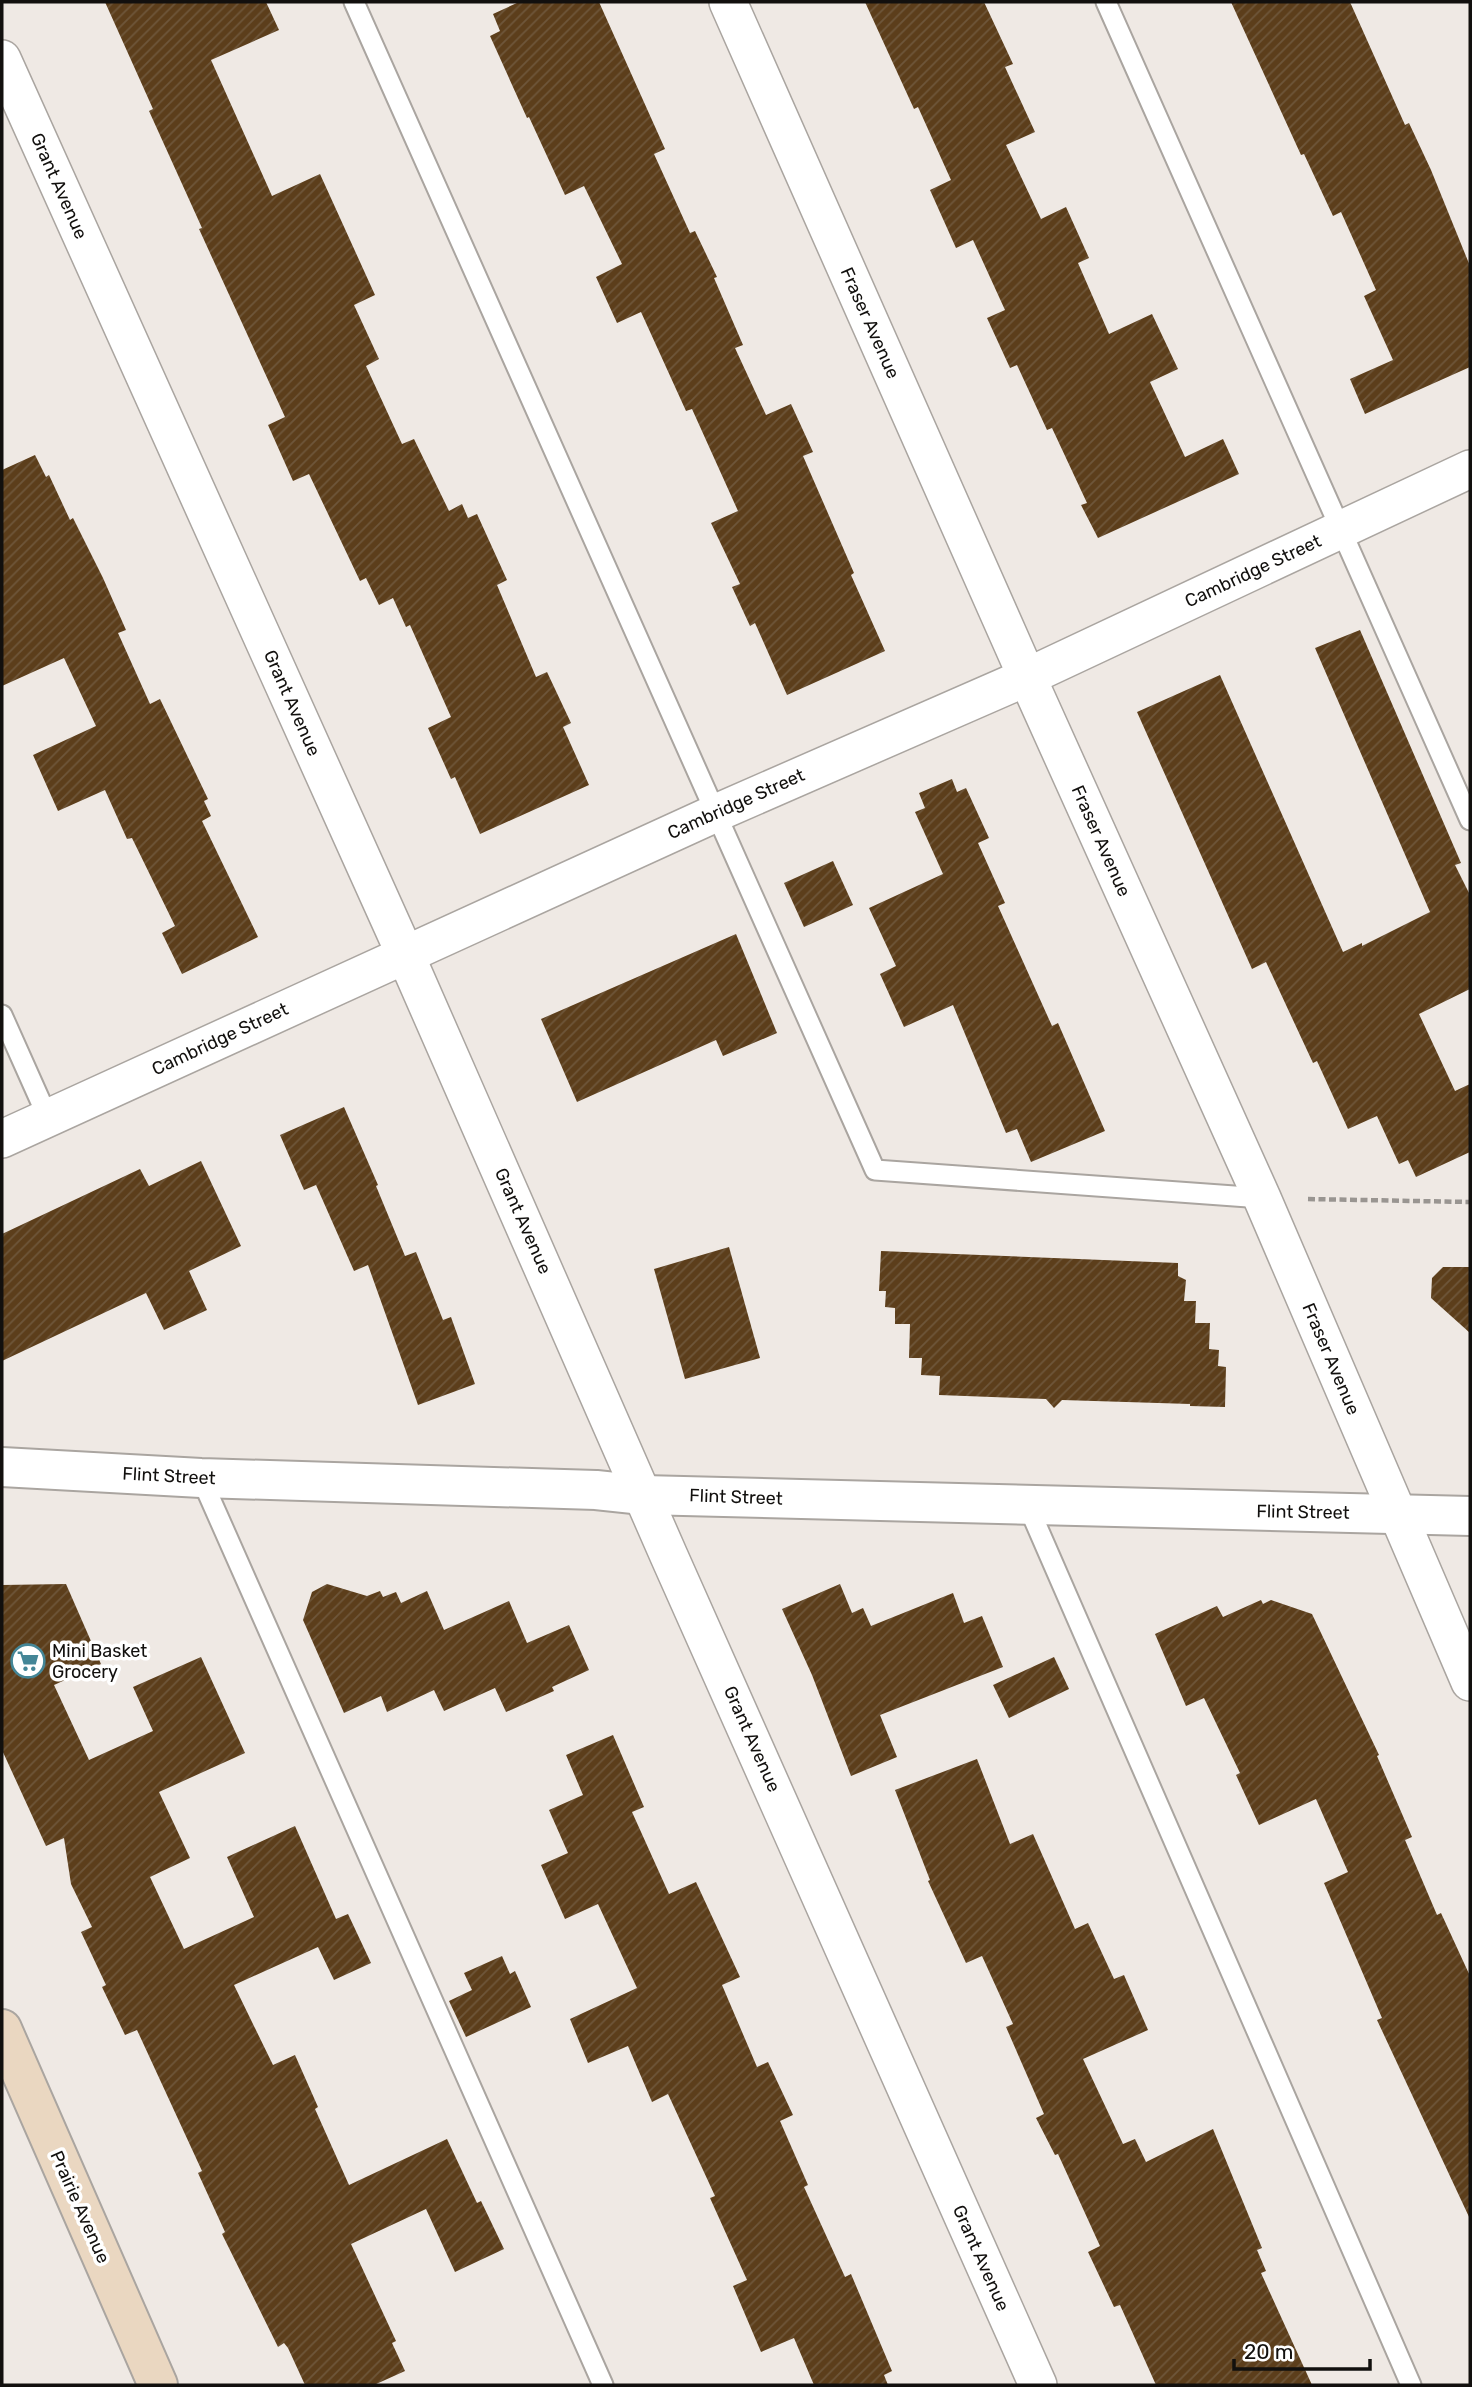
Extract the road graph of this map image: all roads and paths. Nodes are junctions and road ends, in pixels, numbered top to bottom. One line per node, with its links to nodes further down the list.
1 (354, 2): 8 (lane)
2 (728, 2): 7 (street, Fraser Avenue)
3 (1106, 2): 6 (lane)
4 (2, 59): 10 (street, Grant Avenue)
5 (1470, 469): 6 (street, Cambridge Street)
6 (1340, 530): 7 (street, Cambridge Street); 9 (lane)
7 (1027, 677): 8 (street, Cambridge Street); 14 (street, Fraser Avenue)
8 (716, 813): 10 (street, Cambridge Street); 14 (lane)
9 (1470, 820)
10 (405, 954): 12 (street, Cambridge Street); 18 (street, Grant Avenue)
11 (2, 1015): 12 (lane)
12 (48, 1118): 13 (street, Cambridge Street)
13 (2, 1139)
14 (1262, 1198): 15 (path); 20 (street, Fraser Avenue)
15 (1470, 1202)
16 (2, 1467): 17 (street, Flint Street)
17 (201, 1478): 18 (street, Flint Street); 25 (lane)
18 (643, 1495): 19 (street, Flint Street); 26 (street, Grant Avenue)
19 (1028, 1506): 20 (street, Flint Street); 27 (lane)
20 (1397, 1514): 21 (street, Flint Street); 22 (street, Fraser Avenue)
21 (1470, 1516)
22 (1470, 1682)
23 (2, 2029): 24 (main road, Prairie Avenue)
24 (159, 2385)
25 (603, 2385)
26 (1038, 2385)
27 (1411, 2385)

